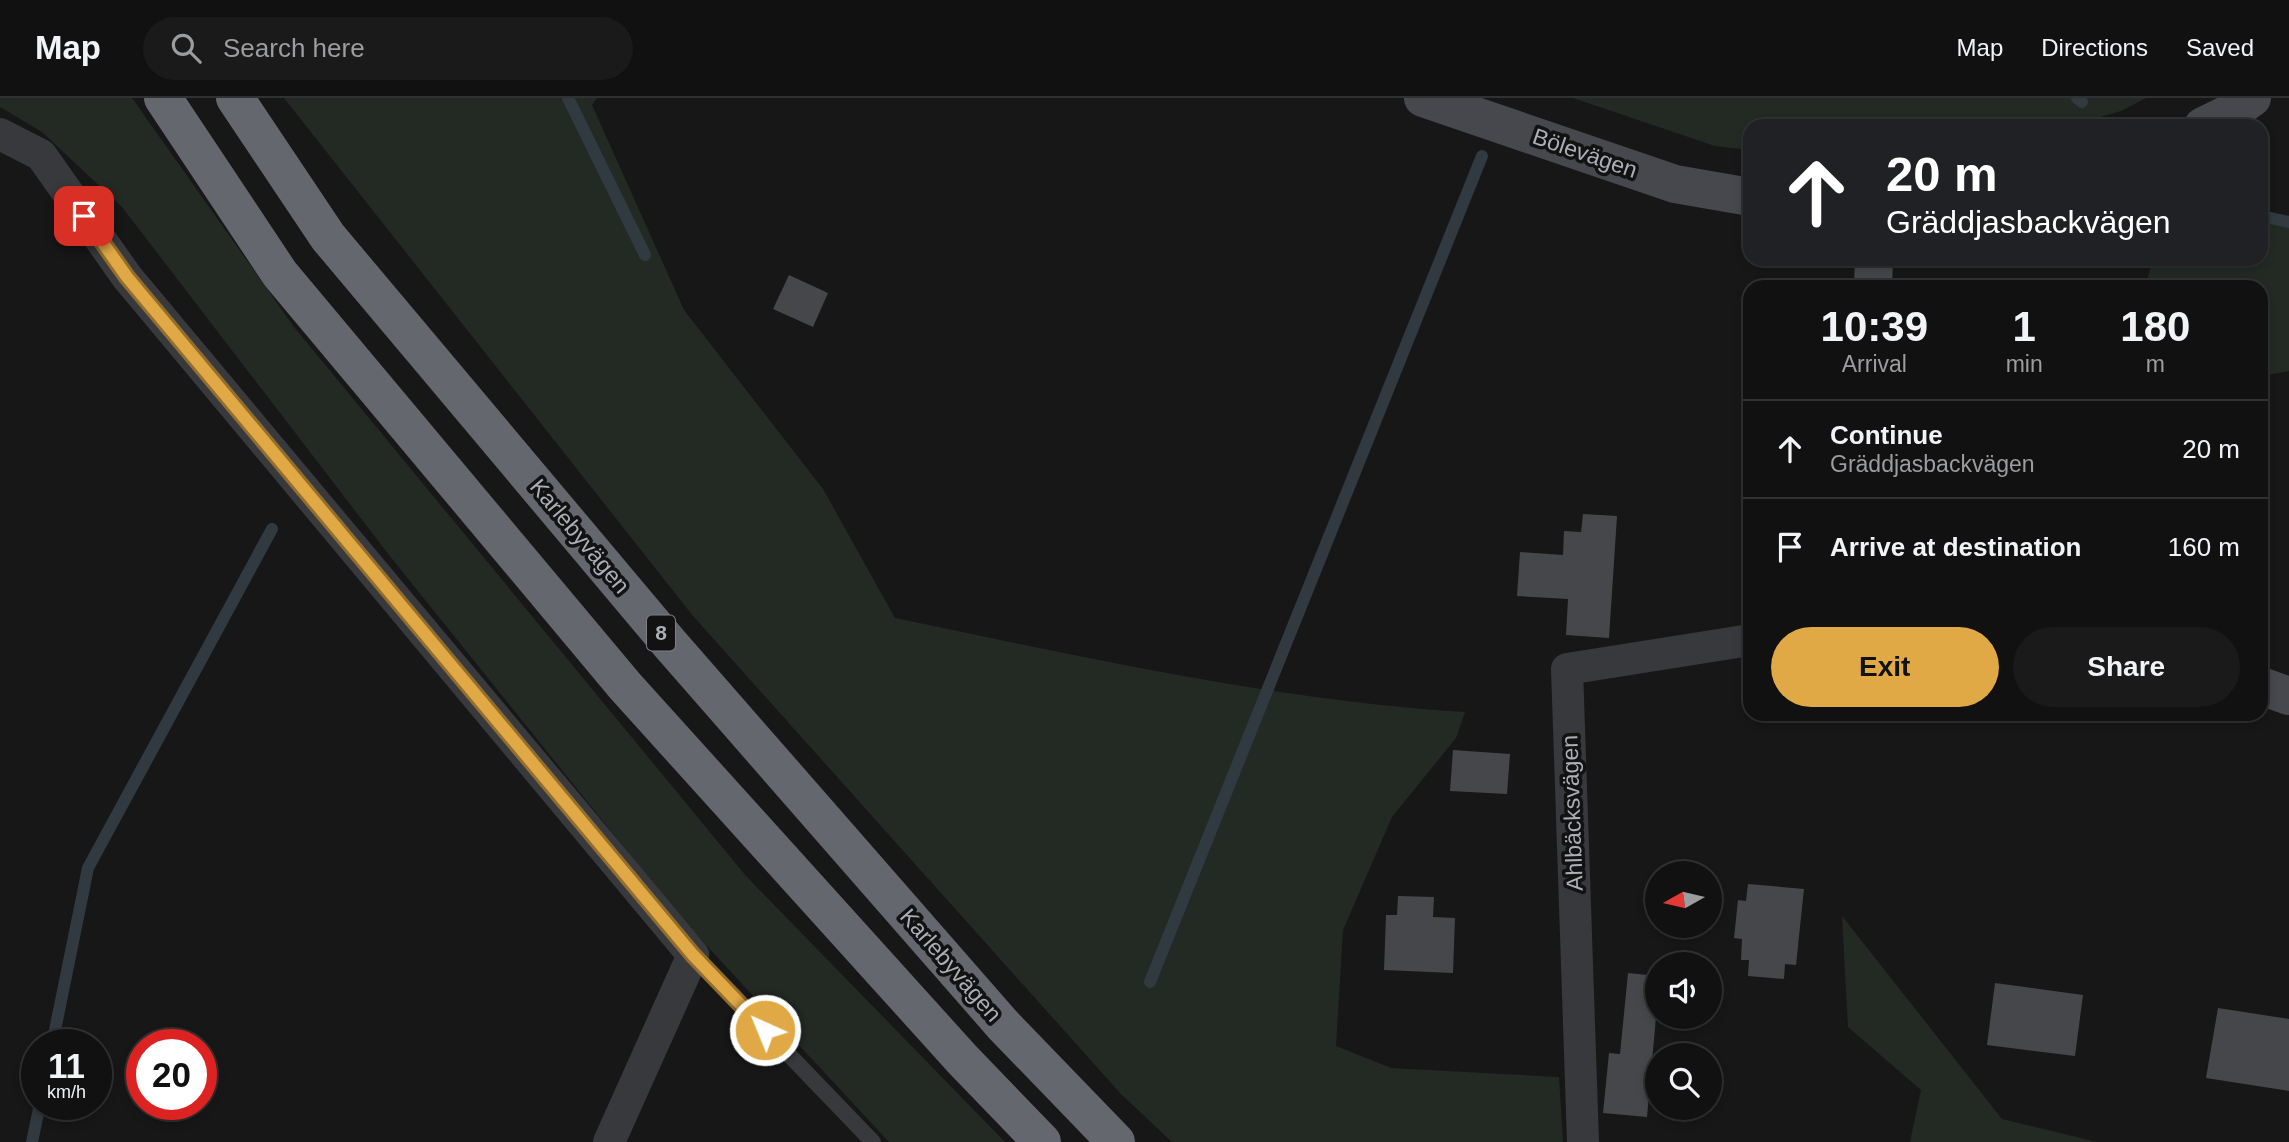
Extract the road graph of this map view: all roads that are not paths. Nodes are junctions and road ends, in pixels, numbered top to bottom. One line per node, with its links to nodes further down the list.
1 (163, 98): 14 (highway)
2 (235, 98): 15 (highway, Karlebyvägen / 8)
3 (1423, 98): 7 (main road, Bölevägen)
4 (2252, 98): 5 (main road)
5 (2219, 119)
6 (0, 134): 11 (street)
7 (1743, 196)
8 (1743, 641): 16 (street, Ahlbäcksvägen)
9 (2268, 688): 10 (main road)
10 (2289, 696)
11 (693, 955): 12 (street); 13 (lane)
12 (609, 1142)
13 (873, 1142)
14 (1042, 1142)
15 (1116, 1142)
16 (1583, 1142)

